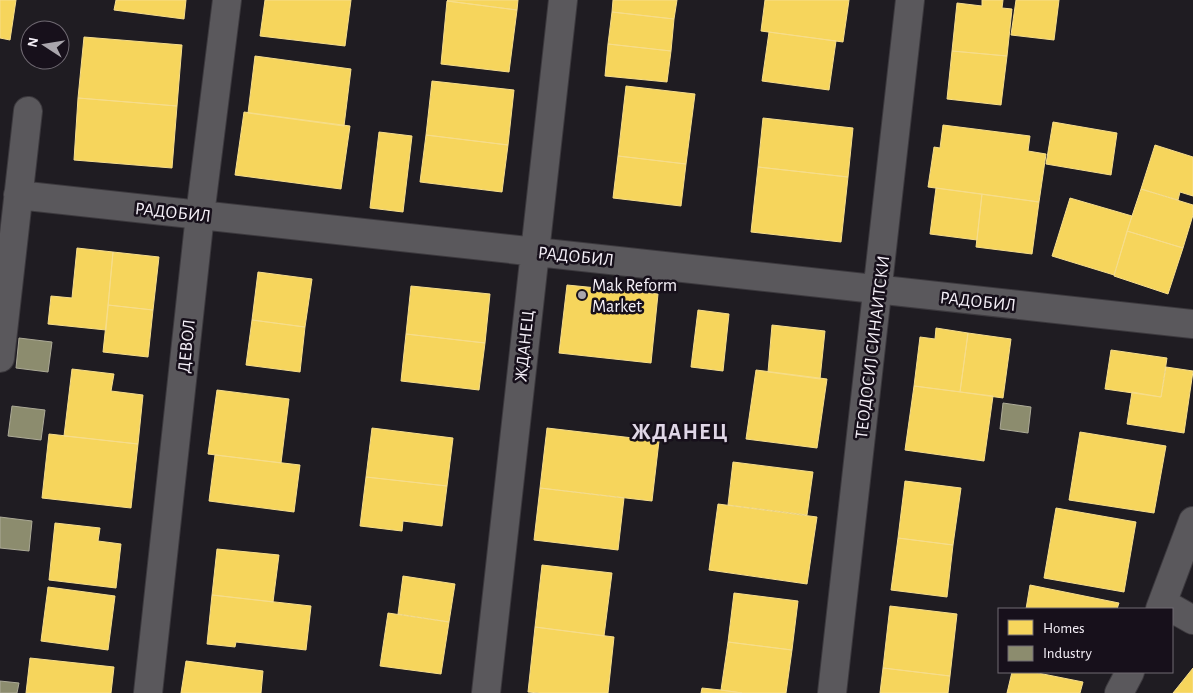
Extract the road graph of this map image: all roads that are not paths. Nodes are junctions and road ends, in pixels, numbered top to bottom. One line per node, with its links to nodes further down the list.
1 (227, 0): 6 (street, ДЕВОЛ)
2 (563, 0): 7 (street, ЖДАНЕЦ)
3 (910, 0): 8 (street, ТЕОДОСИЈ СИНАИТСКИ)
4 (28, 111): 5 (street)
5 (18, 195): 6 (street, РАДОБИЛ); 10 (street)
6 (200, 215): 7 (street, РАДОБИЛ); 16 (street, ДЕВОЛ)
7 (534, 252): 8 (street, РАДОБИЛ); 17 (street, ЖДАНЕЦ)
8 (878, 290): 9 (street, РАДОБИЛ); 18 (street, ТЕОДОСИЈ СИНАИТСКИ)
9 (1193, 324)
10 (0, 358)
11 (1193, 521): 12 (street)
12 (1161, 606)
13 (1173, 611): 14 (street)
14 (1193, 620)
15 (1130, 673): 19 (street)
16 (148, 693)
17 (486, 693)
18 (832, 693)
19 (1120, 693)

